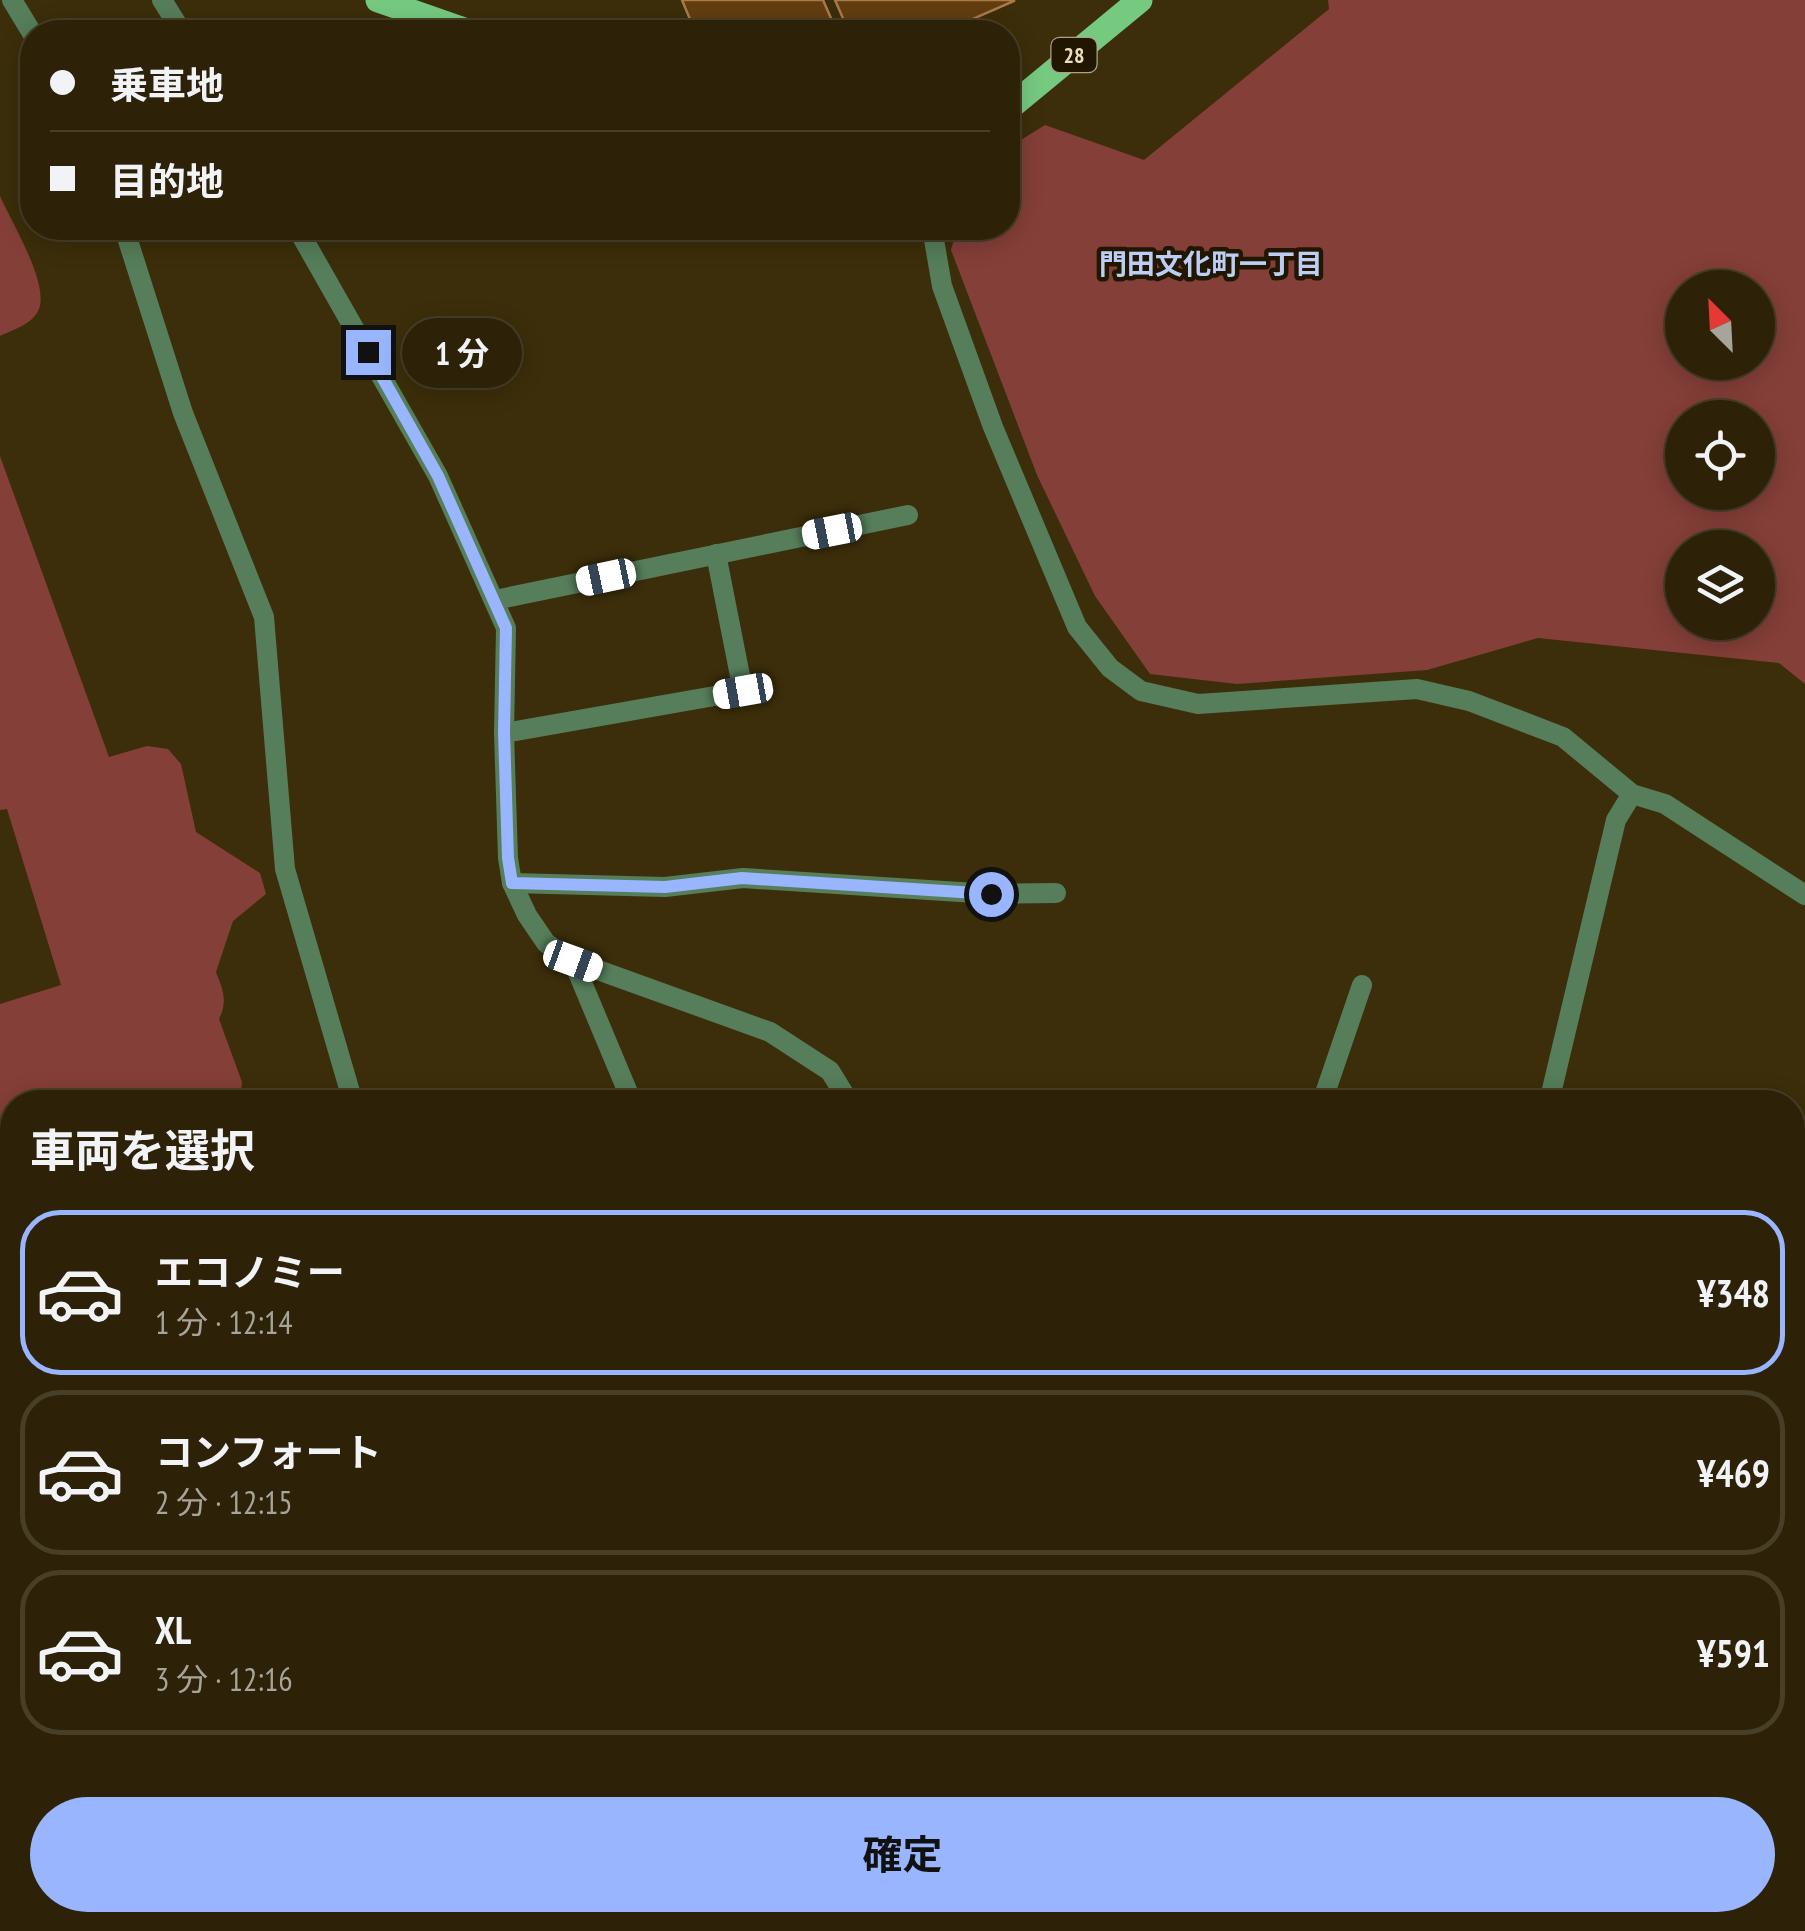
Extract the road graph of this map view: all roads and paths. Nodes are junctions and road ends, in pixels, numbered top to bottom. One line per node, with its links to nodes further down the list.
1 (378, 0): 3 (main road)
2 (1140, 0): 4 (main road, 28)
3 (436, 20)
4 (1020, 99)
5 (128, 240): 18 (street)
6 (304, 240): 10 (street)
7 (934, 240): 12 (street)
8 (908, 515): 9 (street)
9 (716, 554): 10 (street); 11 (street)
10 (496, 600): 11 (street)
11 (504, 732): 13 (street)
12 (1632, 794): 15 (street); 22 (street)
13 (512, 883): 14 (street); 16 (street)
14 (1056, 893)
15 (1805, 895)
16 (573, 961): 19 (street); 20 (street)
17 (1362, 985): 21 (street)
18 (349, 1090)
19 (627, 1090)
20 (841, 1090)
21 (1326, 1090)
22 (1552, 1090)

